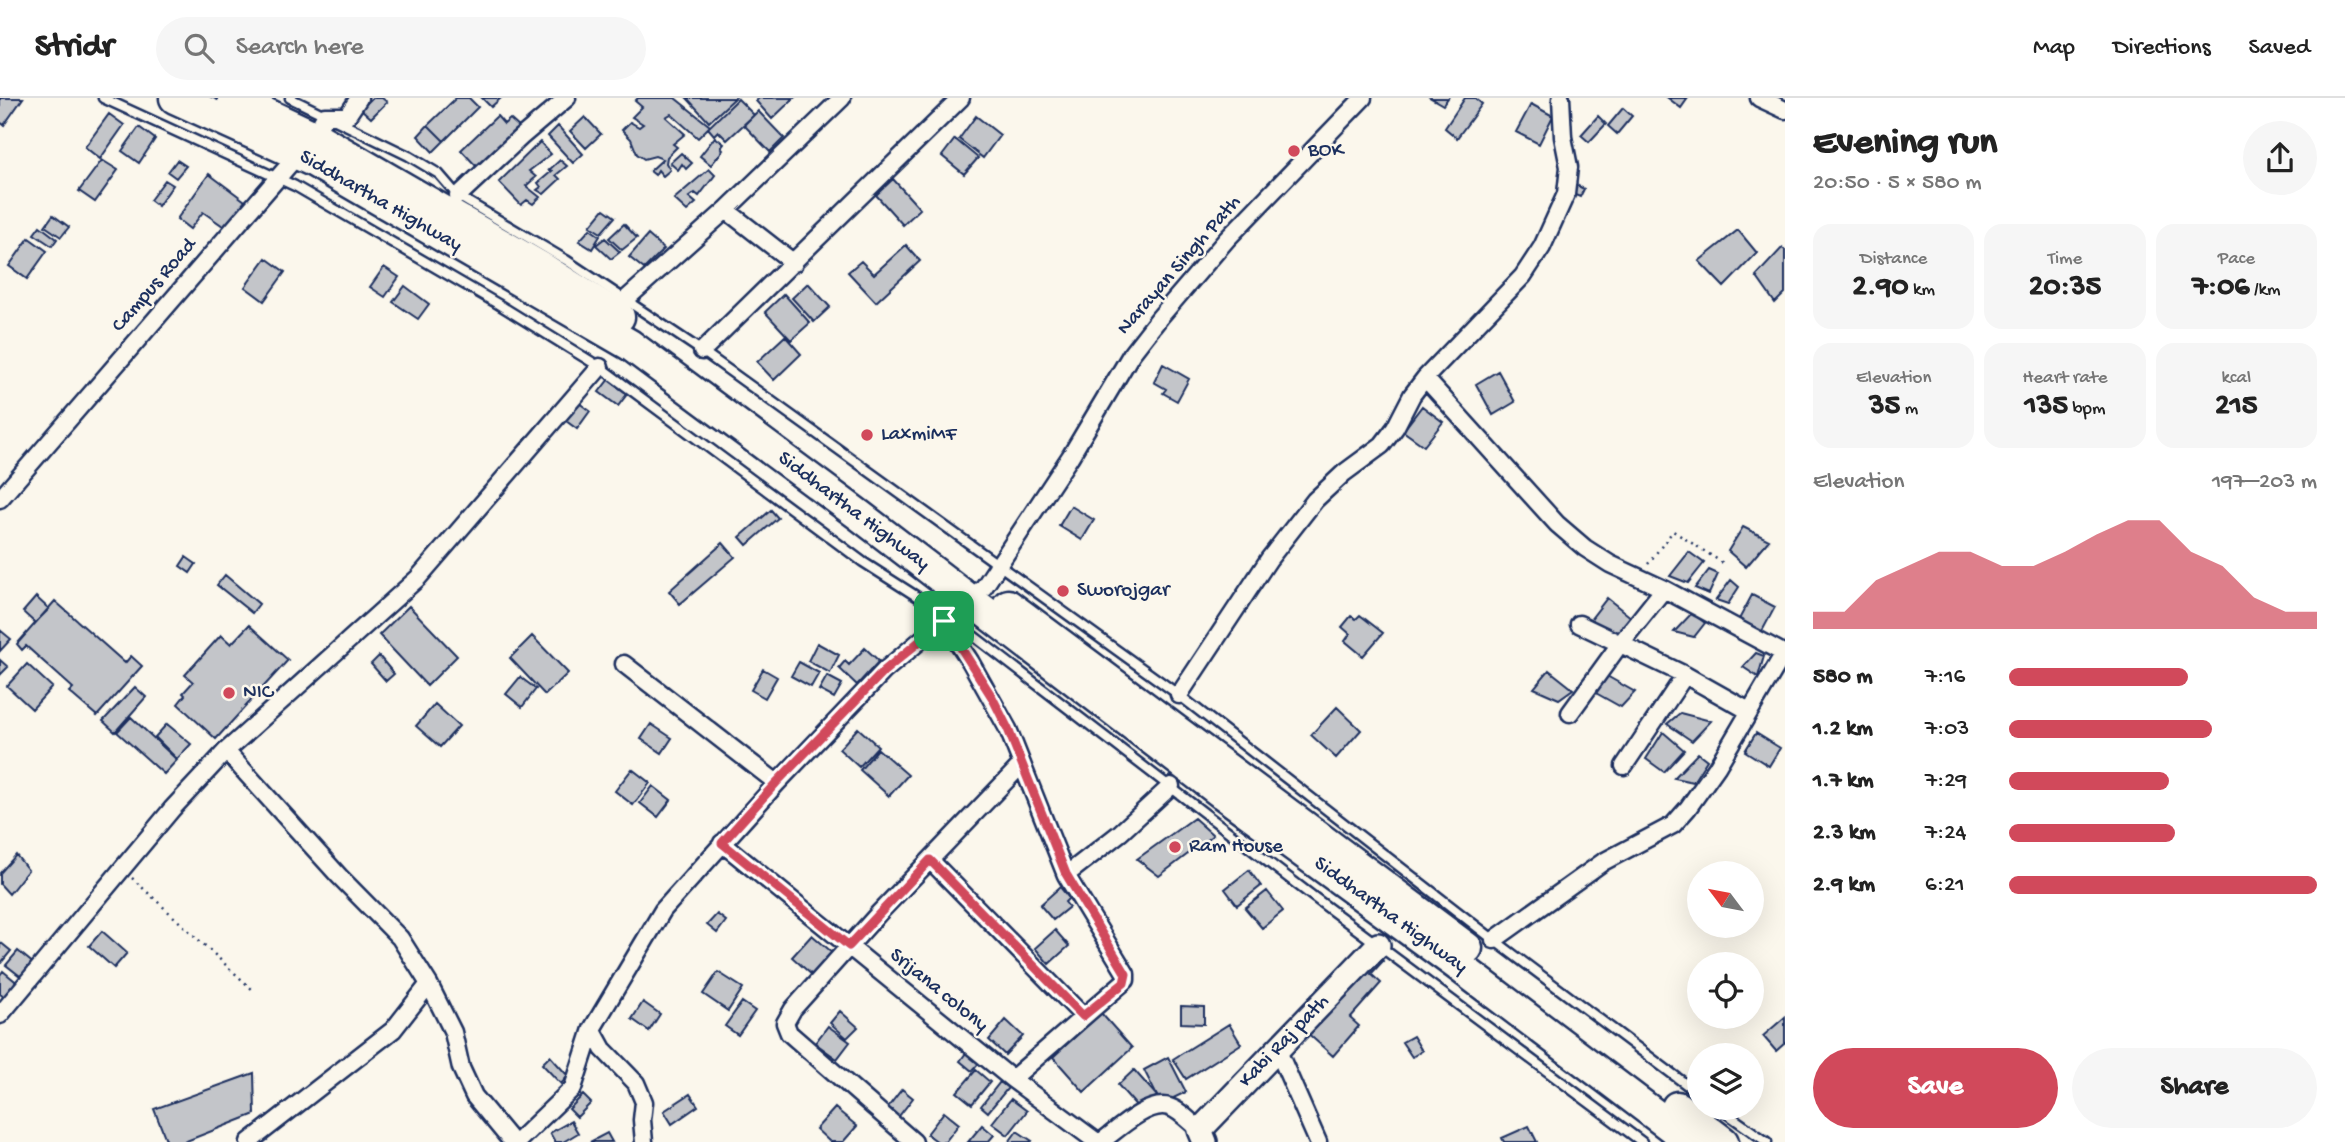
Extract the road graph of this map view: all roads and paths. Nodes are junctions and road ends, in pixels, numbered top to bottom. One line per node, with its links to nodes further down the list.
1 (103, 98): 14 (lane)
2 (175, 98): 13 (highway, Siddhartha Highway)
3 (233, 98): 13 (highway, Siddhartha Highway)
4 (290, 98): 13 (lane)
5 (359, 98): 13 (street)
6 (567, 98): 15 (street)
7 (842, 98): 16 (street)
8 (1363, 98): 26 (street, Narayan Singh Path)
9 (1561, 98): 21 (street)
10 (1759, 98): 12 (street)
11 (950, 101): 17 (street)
12 (1785, 110)
13 (313, 135): 14 (street, Campus Road); 15 (lane); 26 (highway, Siddhartha Highway)
14 (277, 176): 20 (lane); 22 (street, Campus Road)
15 (458, 197): 18 (lane)
16 (726, 210): 17 (street); 18 (street)
17 (794, 263): 19 (street)
18 (624, 301): 19 (lane)
19 (702, 351): 26 (lane)
20 (600, 367): 26 (lane); 35 (street)
21 (1425, 378): 24 (street); 32 (street)
22 (0, 499)
23 (1726, 565): 24 (path)
24 (1638, 578): 25 (street)
25 (1664, 589): 28 (street); 29 (street)
26 (969, 598): 32 (lane); 36 (street); 38 (street, Narayan Singh Path); 39 (lane); 64 (highway, Siddhartha Highway); 65 (highway, Siddhartha Highway)
27 (1579, 624): 28 (street)
28 (1620, 644): 31 (street); 34 (street)
29 (1785, 653): 33 (street)
30 (624, 664): 38 (street)
31 (1685, 675): 33 (street); 37 (street)
32 (1179, 695): 44 (lane)
33 (1749, 711): 44 (street)
34 (1570, 713)
35 (226, 751): 42 (street); 47 (street)
36 (1022, 764): 41 (street); 43 (street)
37 (1624, 766)
38 (776, 783): 40 (street, Narayan Singh Path)
39 (1171, 786): 43 (street); 45 (lane)
40 (722, 843): 46 (street, Srijana colony); 51 (street, Narayan Singh Path)
41 (930, 860): 46 (street); 50 (street)
42 (122, 869): 48 (path); 49 (street)
43 (1066, 874): 50 (street)
44 (1494, 940): 54 (lane)
45 (1378, 945): 52 (street, Kabi Raj path); 63 (lane)
46 (849, 946): 53 (street, Srijana colony); 60 (street)
47 (429, 984): 57 (street); 58 (street)
48 (255, 992)
49 (0, 1015)
50 (1083, 1016): 53 (street)
51 (592, 1029): 58 (street, Narayan Singh Path); 59 (street)
52 (1278, 1051): 56 (street, Kabi Raj path); 62 (street)
53 (1012, 1079): 61 (street, Srijana colony)
54 (1687, 1085)
55 (1736, 1120): 66 (lane)
56 (1203, 1136): 61 (street)
57 (249, 1142)
58 (514, 1142)
59 (644, 1142)
60 (914, 1142)
61 (1099, 1142)
62 (1318, 1142)
63 (1642, 1142)
64 (1691, 1142)
65 (1723, 1142)
66 (1767, 1142)

